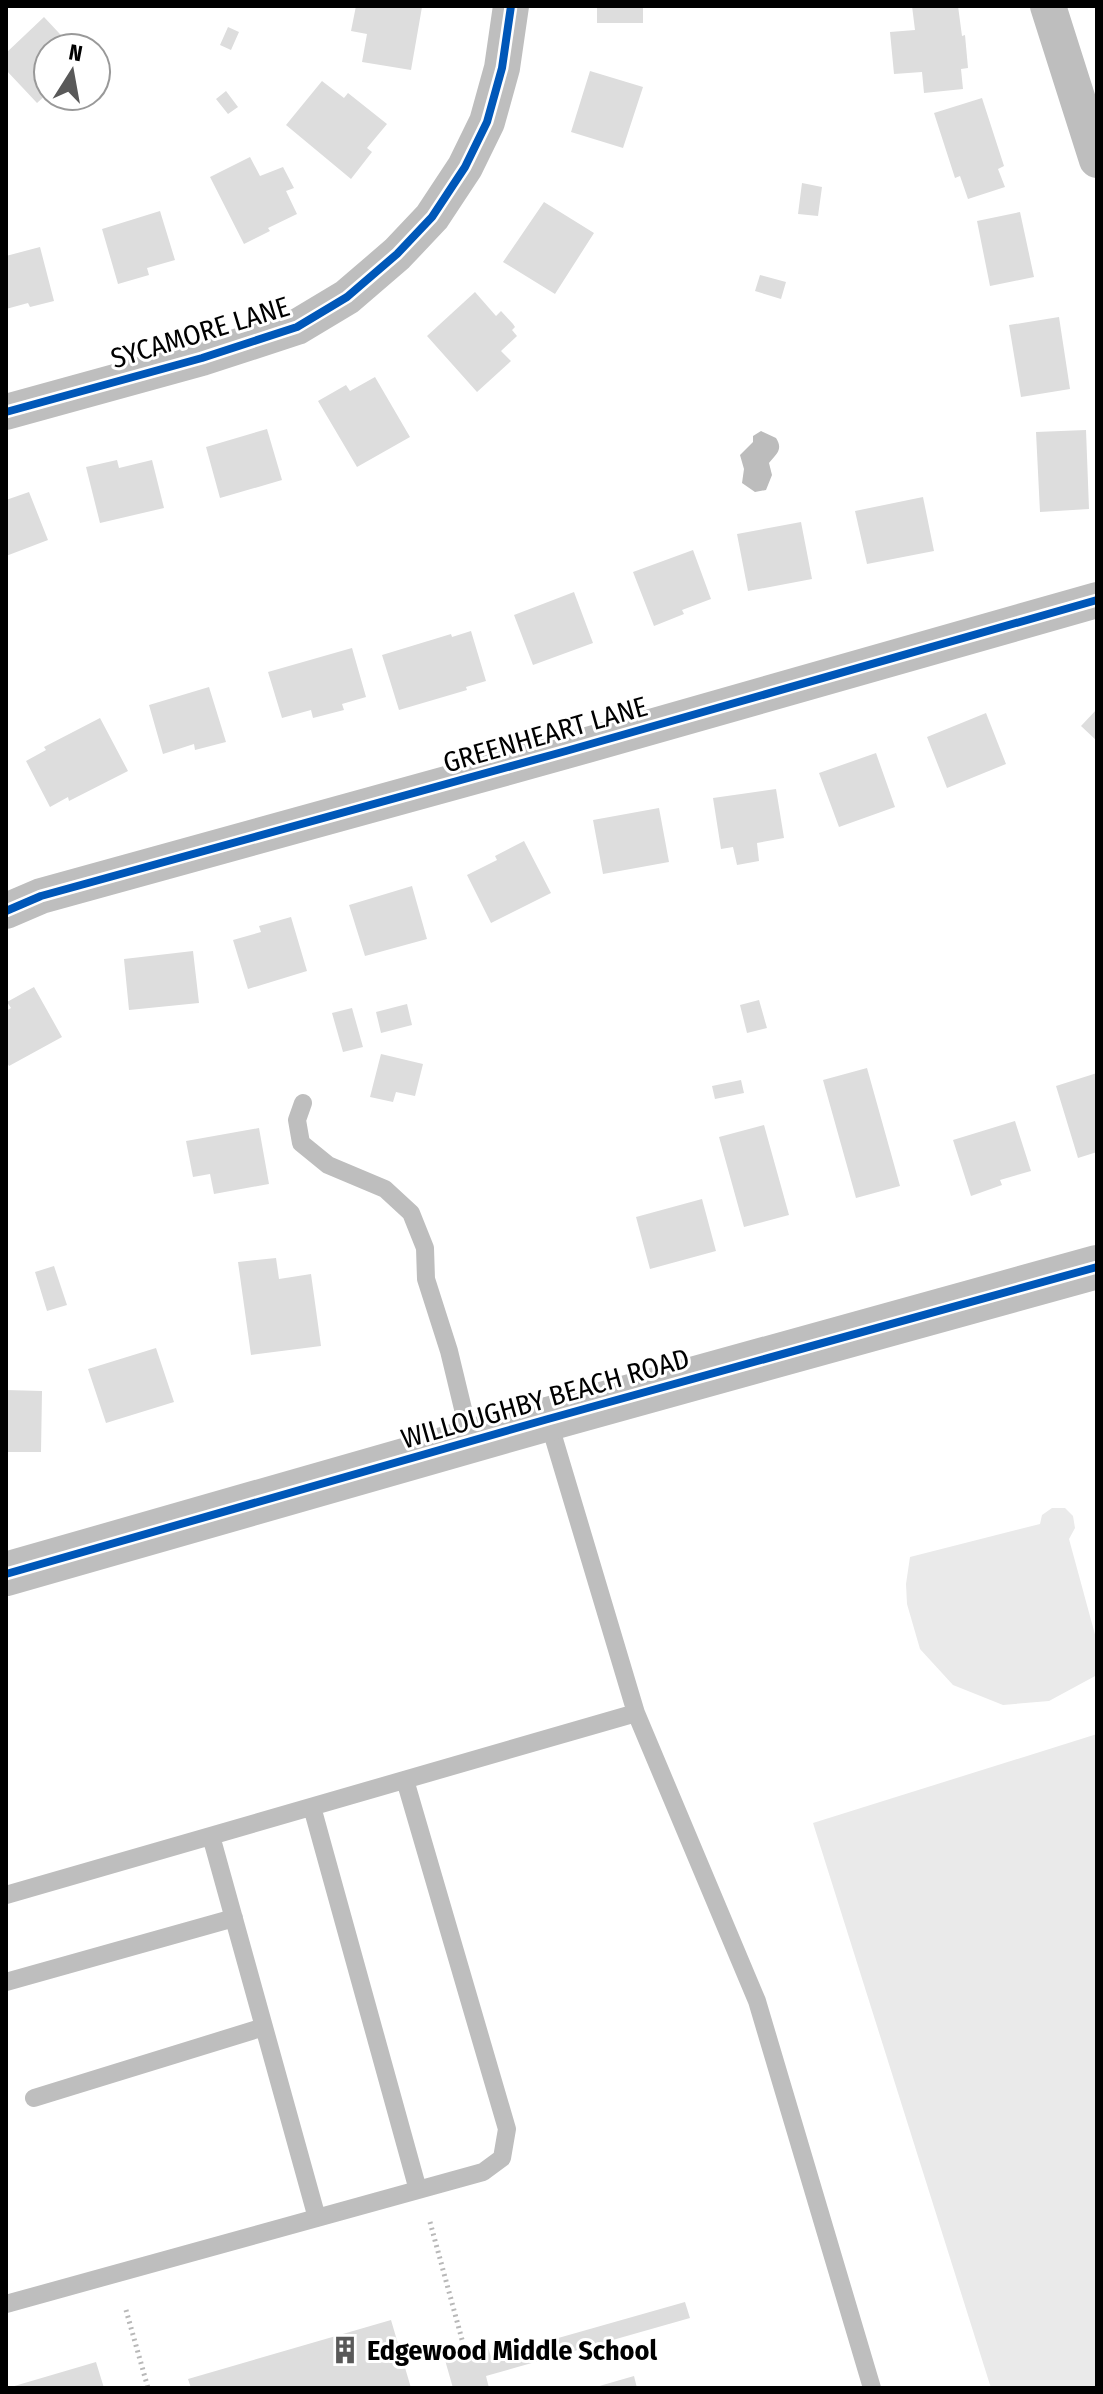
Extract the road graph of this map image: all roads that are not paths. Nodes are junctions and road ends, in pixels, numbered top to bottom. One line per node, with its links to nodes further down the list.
1 (511, 6): 4 (street, SYCAMORE LANE)
2 (1048, 6): 3 (street)
3 (1097, 160)
4 (6, 412)
5 (1097, 600): 6 (street, GREENHEART LANE)
6 (6, 911)
7 (303, 1103): 10 (lane)
8 (1097, 1267): 9 (street, WILLOUGHBY BEACH ROAD)
9 (548, 1419): 10 (street, WILLOUGHBY BEACH ROAD); 12 (lane)
10 (471, 1442): 11 (street, WILLOUGHBY BEACH ROAD)
11 (6, 1574)
12 (636, 1713): 13 (lane); 24 (lane)
13 (405, 1780): 14 (lane); 21 (lane)
14 (312, 1807): 15 (lane); 21 (lane)
15 (211, 1836): 16 (lane); 17 (lane)
16 (6, 1895)
17 (234, 1918): 18 (lane); 19 (lane)
18 (6, 1982)
19 (264, 2027): 20 (lane); 22 (lane)
20 (34, 2098)
21 (418, 2190): 22 (lane)
22 (317, 2218): 23 (lane)
23 (6, 2304)
24 (872, 2388)

